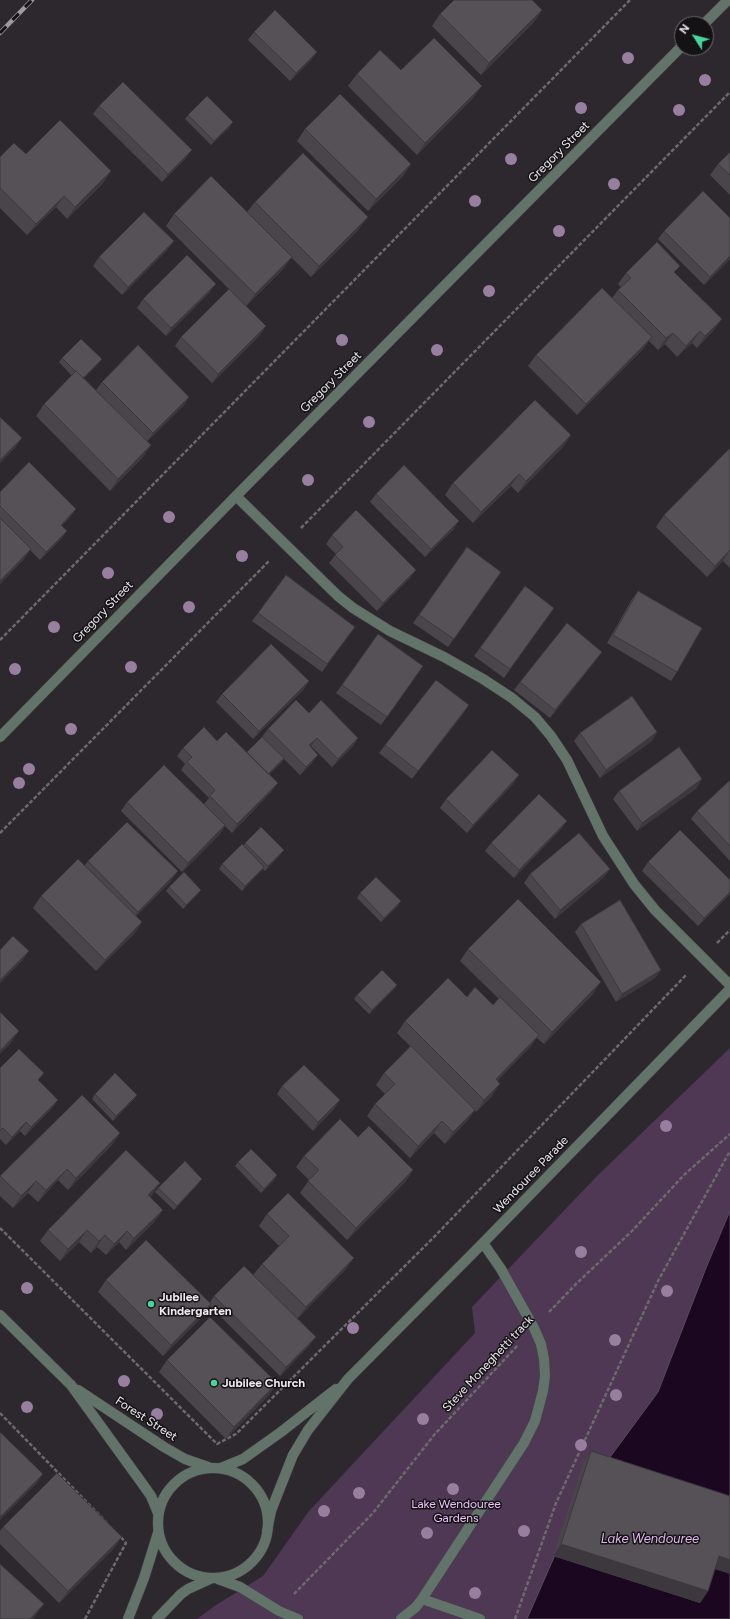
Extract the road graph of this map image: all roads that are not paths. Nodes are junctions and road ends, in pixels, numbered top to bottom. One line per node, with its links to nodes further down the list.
1 (728, 0): 2 (street)
2 (712, 16)
3 (674, 54): 4 (street, Gregory Street)
4 (236, 496): 5 (street, Gregory Street); 6 (street)
5 (0, 737)
6 (730, 985)
7 (730, 989): 8 (street, Wendouree Parade)
8 (484, 1243): 10 (street, Wendouree Parade); 17 (street)
9 (0, 1315): 11 (street, Forest Street)
10 (348, 1379): 12 (street, Wendouree Parade); 14 (street, Wendouree Parade)
11 (71, 1386): 12 (street, Forest Street); 13 (street, Forest Street)
12 (216, 1469): 13 (street); 14 (street)
13 (158, 1513): 15 (street)
14 (268, 1531): 16 (street)
15 (158, 1533): 16 (street); 18 (street)
16 (215, 1579): 19 (street); 20 (street)
17 (422, 1599): 21 (street); 22 (street)
18 (128, 1619)
19 (157, 1619)
20 (298, 1619)
21 (401, 1619)
22 (480, 1619)

